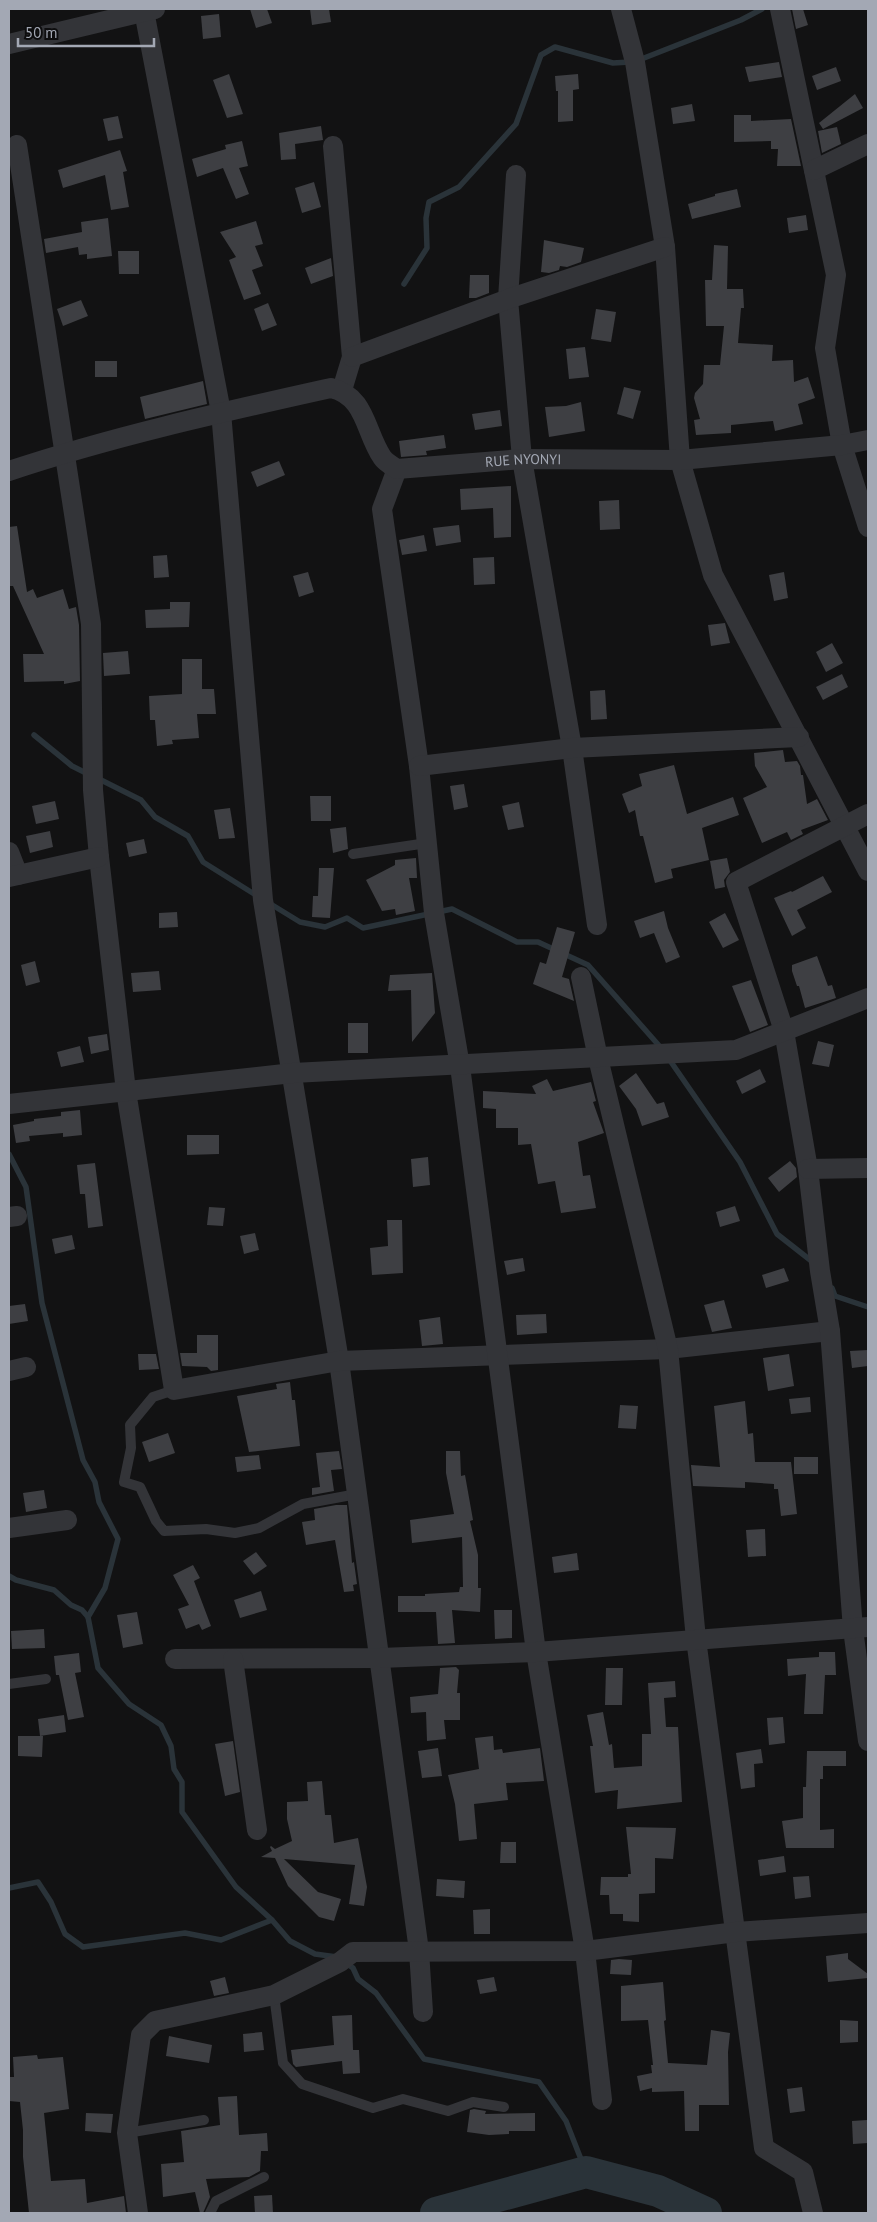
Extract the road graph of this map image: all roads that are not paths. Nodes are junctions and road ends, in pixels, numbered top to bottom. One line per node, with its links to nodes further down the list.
1 (621, 9): 10 (street)
2 (780, 9): 8 (street)
3 (149, 10): 4 (street); 14 (street)
4 (9, 44)
5 (868, 144): 8 (street)
6 (17, 145): 17 (street)
7 (333, 146): 12 (street)
8 (814, 170): 16 (street)
9 (516, 175): 11 (street)
10 (665, 247): 11 (street); 19 (street)
11 (508, 299): 12 (street); 18 (street)
12 (352, 356): 13 (street)
13 (342, 390): 14 (street); 20 (street)
14 (222, 412): 17 (street); 40 (street)
15 (868, 440): 16 (street, RUE NYONYI)
16 (842, 445): 19 (street, RUE NYONYI); 22 (street)
17 (64, 452): 21 (street); 31 (street)
18 (522, 459): 19 (street, RUE NYONYI); 20 (street, RUE NYONYI); 24 (street)
19 (680, 460): 23 (street)
20 (397, 470): 25 (street)
21 (9, 471)
22 (868, 527)
23 (799, 737): 24 (street); 27 (street)
24 (572, 748): 25 (street); 34 (street)
25 (419, 766): 28 (street)
26 (868, 814): 27 (street)
27 (846, 826): 32 (street); 37 (street)
28 (427, 843): 30 (lane); 39 (street)
29 (9, 852): 33 (street)
30 (353, 854)
31 (99, 857): 33 (street); 41 (street)
32 (868, 872)
33 (13, 876)
34 (597, 924)
35 (581, 977): 38 (street)
36 (868, 998): 37 (street)
37 (784, 1031): 38 (street); 44 (street)
38 (598, 1058): 39 (street); 46 (street)
39 (460, 1066): 40 (street); 47 (street)
40 (293, 1074): 41 (street); 48 (street)
41 (126, 1091): 42 (street); 49 (street)
42 (9, 1104)
43 (868, 1168): 44 (street)
44 (808, 1169): 45 (street)
45 (830, 1331): 46 (street); 53 (street)
46 (668, 1349): 47 (street); 54 (street)
47 (498, 1356): 48 (street); 55 (street)
48 (339, 1360): 49 (street); 50 (street)
49 (174, 1390): 50 (lane)
50 (357, 1494): 56 (street)
51 (67, 1520): 52 (street)
52 (9, 1528)
53 (860, 1628): 54 (street); 61 (street)
54 (696, 1639): 55 (street); 64 (street)
55 (536, 1652): 56 (street); 66 (street)
56 (380, 1658): 58 (street); 65 (street)
57 (175, 1659): 58 (street)
58 (233, 1659): 62 (street)
59 (46, 1679): 60 (lane)
60 (9, 1684)
61 (868, 1741)
62 (256, 1830)
63 (868, 1923): 64 (street)
64 (736, 1932): 66 (street); 76 (street)
65 (419, 1951): 66 (street); 67 (street); 68 (street)
66 (585, 1951): 69 (street)
67 (274, 1995): 70 (lane); 72 (street)
68 (422, 2012)
69 (602, 2100)
70 (504, 2107)
71 (204, 2120): 72 (lane)
72 (128, 2134): 74 (street)
73 (264, 2177): 75 (lane)
74 (138, 2213)
75 (210, 2213)
76 (814, 2213)

